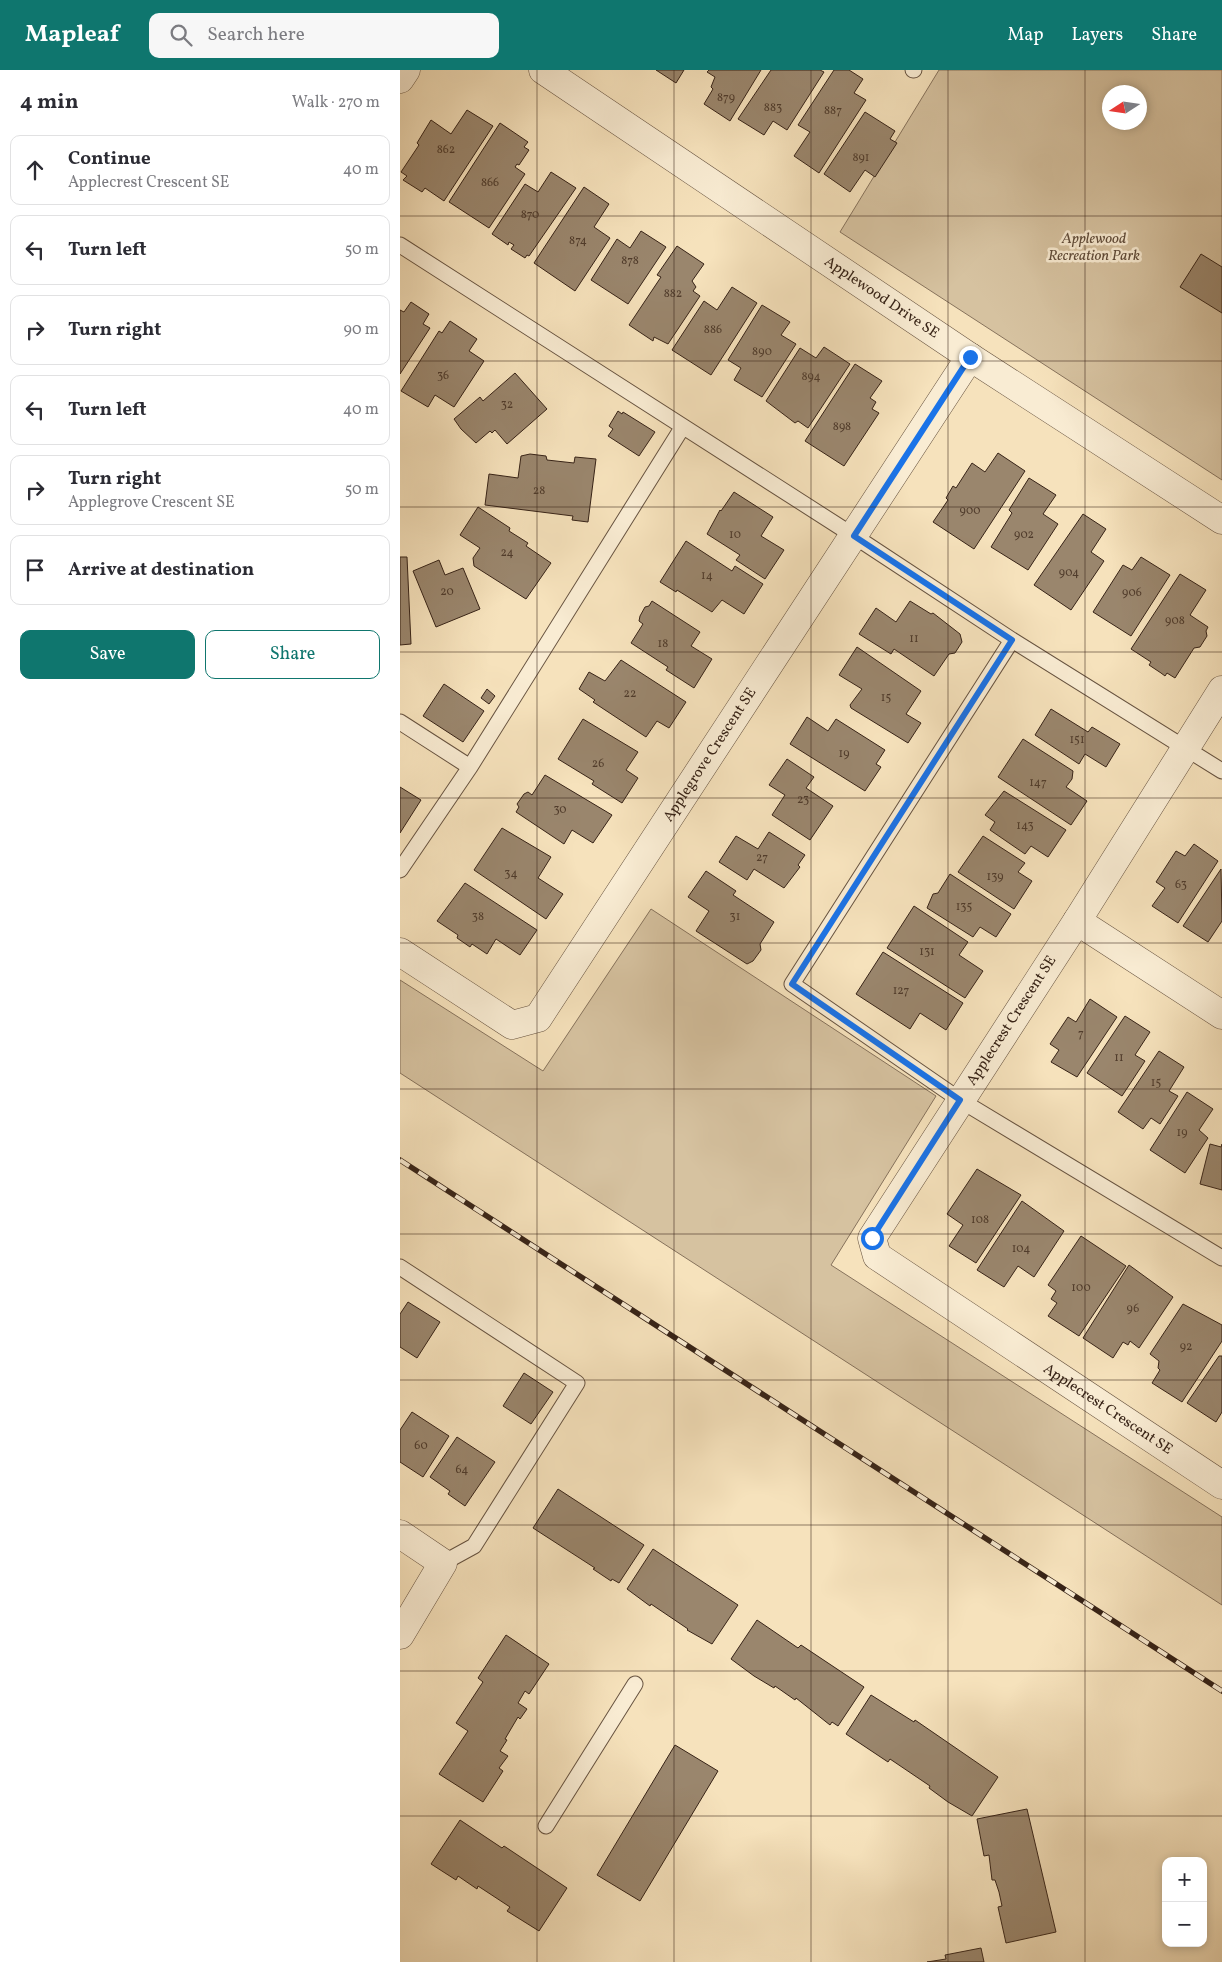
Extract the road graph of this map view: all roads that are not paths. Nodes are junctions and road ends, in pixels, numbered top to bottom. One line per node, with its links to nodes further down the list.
1 (406, 70): 3 (street)
2 (543, 70): 5 (street, Applewood Drive SE)
3 (400, 79)
4 (400, 245): 6 (lane)
5 (970, 357): 7 (street, Applewood Drive SE); 8 (street, Applegrove Crescent SE)
6 (682, 428): 8 (lane); 13 (lane)
7 (1222, 520)
8 (854, 536): 9 (lane); 17 (street, Applegrove Crescent SE)
9 (1012, 640): 12 (lane); 19 (lane)
10 (1222, 690): 12 (street, Applecrest Crescent SE)
11 (400, 722): 13 (lane)
12 (1185, 748): 14 (lane); 16 (street, Applecrest Crescent SE)
13 (470, 766): 15 (lane)
14 (1222, 770)
15 (400, 870)
16 (1077, 921): 18 (street); 19 (street, Applecrest Crescent SE)
17 (400, 952)
18 (1222, 1015)
19 (960, 1100): 20 (lane); 22 (street, Applecrest Crescent SE)
20 (1222, 1258)
21 (400, 1267): 24 (lane)
22 (1222, 1485)
23 (400, 1534): 24 (street)
24 (443, 1563): 25 (street)
25 (400, 1635)
26 (635, 1684): 27 (lane)
27 (546, 1826)

